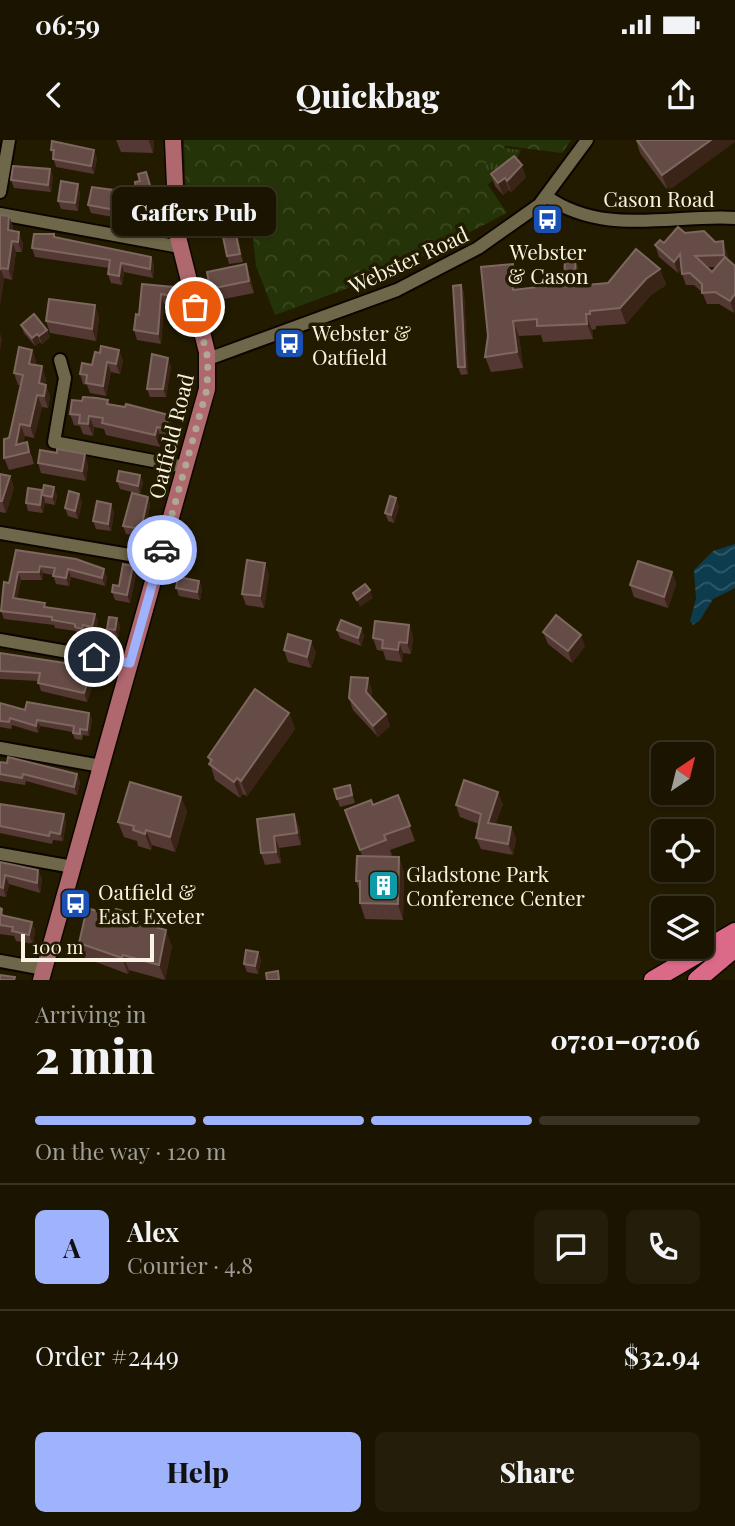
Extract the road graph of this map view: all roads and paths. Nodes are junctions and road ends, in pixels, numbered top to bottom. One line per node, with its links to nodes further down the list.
1 (9, 140): 4 (street)
2 (173, 140): 8 (main road, Oatfield Road)
3 (587, 140): 5 (street, Webster Road)
4 (0, 192)
5 (546, 196): 7 (street, Cason Road); 9 (street, Webster Road)
6 (0, 215): 8 (street)
7 (735, 218)
8 (180, 247): 9 (main road, Oatfield Road)
9 (208, 359): 11 (main road, Oatfield Road)
10 (60, 360): 11 (street)
11 (185, 467): 13 (main road, Oatfield Road)
12 (0, 533): 13 (street)
13 (159, 560): 15 (main road, Oatfield Road)
14 (0, 640): 15 (street)
15 (130, 663): 17 (main road, Oatfield Road)
16 (0, 748): 17 (street)
17 (101, 766): 19 (main road, Oatfield Road)
18 (0, 854): 19 (street)
19 (73, 867): 23 (main road, Oatfield Road)
20 (735, 932): 24 (highway)
21 (735, 948): 25 (highway)
22 (0, 961): 23 (street)
23 (42, 975)
24 (653, 980)
25 (697, 980)

